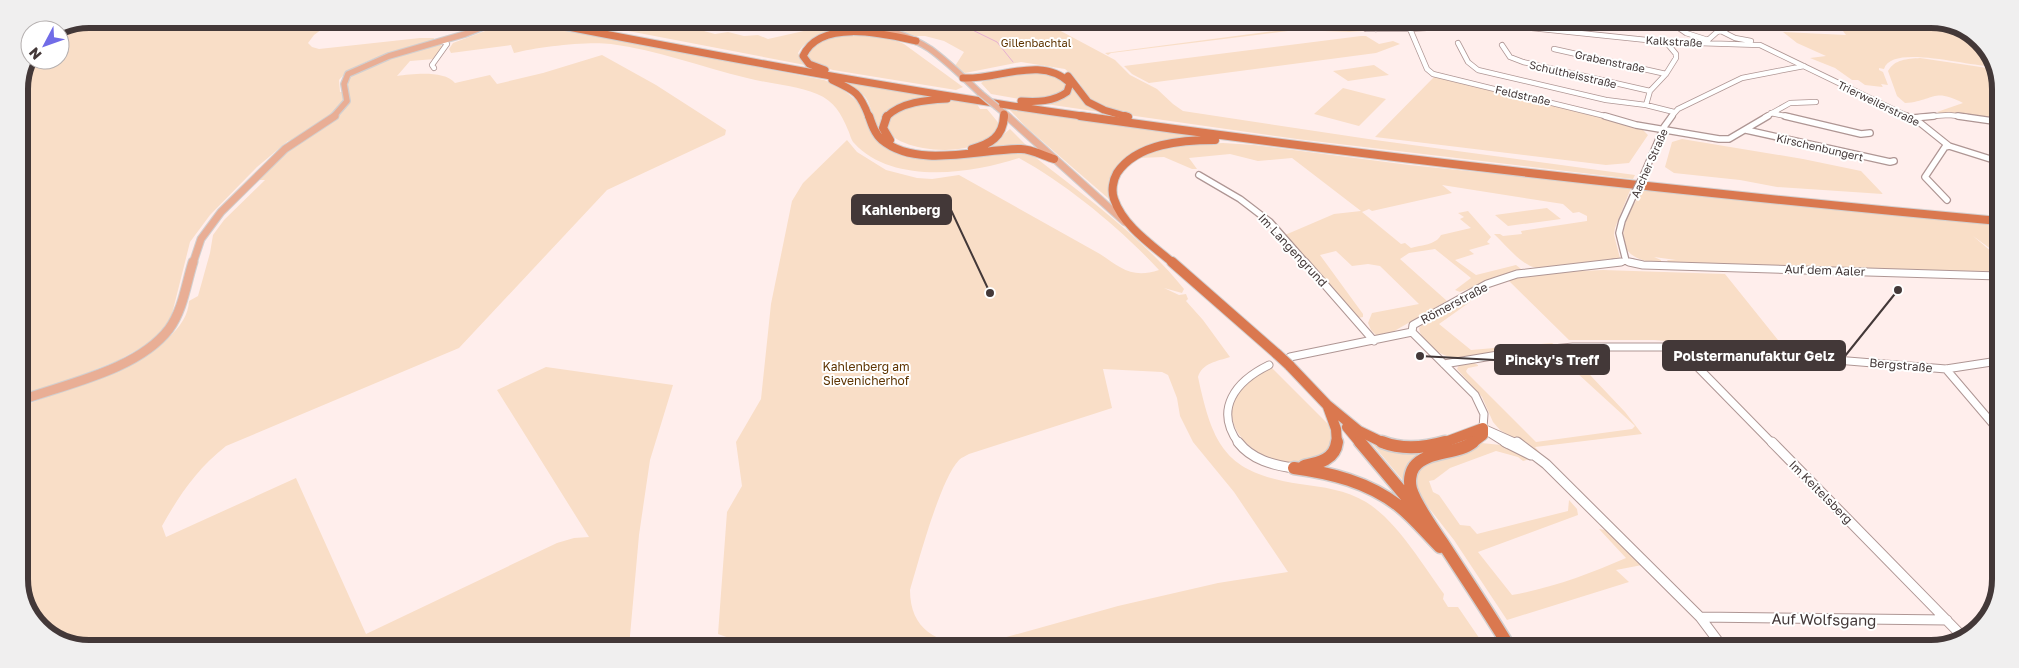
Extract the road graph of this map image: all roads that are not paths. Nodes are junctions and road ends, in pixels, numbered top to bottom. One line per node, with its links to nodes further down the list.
1 (479, 28): 15 (main road)
2 (575, 28): 26 (highway)
3 (591, 28): 27 (highway)
4 (881, 28): 16 (main road)
5 (1424, 28): 11 (street, Kalkstraße)
6 (1535, 28): 12 (street, Kalkstraße)
7 (1680, 28): 14 (street)
8 (1730, 28): 13 (street)
9 (1366, 29): 10 (street, Kalkstraße)
10 (1376, 29): 11 (street, Kalkstraße)
11 (1410, 29): 42 (street, Feldstraße)
12 (1552, 30): 18 (street, Kalkstraße)
13 (1721, 31): 17 (street); 22 (street, Trierweilerstraße)
14 (1686, 33): 17 (street); 19 (street)
15 (443, 41): 25 (street); 65 (main road)
16 (916, 41): 27 (highway); 29 (main road)
17 (1710, 41): 19 (street, Kalkstraße); 22 (street, Kalkstraße)
18 (1666, 42): 19 (street, Kalkstraße); 28 (street, Grabenstraße)
19 (1690, 42)
20 (1458, 43): 34 (street, Feldstraße)
21 (1502, 45): 31 (street, Schultheisstraße)
22 (1756, 45): 24 (street, Trierweilerstraße)
23 (1554, 49): 28 (street, Grabenstraße)
24 (1805, 66): 36 (street); 39 (street, Trierweilerstraße)
25 (434, 68)
26 (814, 73): 32 (highway); 47 (highway)
27 (840, 74): 32 (highway)
28 (1666, 74): 31 (street, Grabenstraße)
29 (963, 78): 30 (highway); 32 (main road); 41 (highway)
30 (984, 78): 32 (highway); 32 (highway)
31 (1650, 91): 34 (street, Grabenstraße)
32 (979, 96): 35 (main road, bridge); 38 (highway); 41 (highway); 45 (highway)
33 (1816, 102): 37 (street, Kirschenbungert)
34 (1646, 106): 36 (street, Feldstraße)
35 (997, 107): 38 (main road)
36 (1674, 112): 42 (street, Aacher Straße)
37 (1772, 113): 43 (street, Kirschenbungert); 44 (street, Kirschenbungert)
38 (1004, 114): 47 (main road)
39 (1912, 118): 40 (street); 46 (street, Trierweilerstraße)
40 (1991, 121)
41 (1150, 122): 52 (highway)
42 (1663, 129): 43 (street, Kirschenbungert); 55 (street, Aacher Straße, bridge)
43 (1746, 130): 49 (street, Kirschenbungert)
44 (1870, 132)
45 (1288, 144): 53 (highway); 54 (highway)
46 (1950, 146): 48 (street, Trierweilerstraße); 51 (street)
47 (1054, 158): 54 (main road)
48 (1991, 159)
49 (1894, 161)
50 (1200, 175): 58 (street, Im Langengrund)
51 (1948, 200)
52 (1991, 215)
53 (1991, 220)
54 (1131, 226): 60 (highway, bridge)
55 (1626, 260): 56 (street, Auf dem Aaler); 57 (street, Römerstraße)
56 (1991, 276)
57 (1412, 332): 58 (street, Römerstraße); 62 (street)
58 (1374, 341): 60 (street, Römerstraße)
59 (1678, 347): 62 (street, Bergstraße); 64 (street, Bergstraße); 73 (street, Im Keitelsberg)
60 (1290, 361): 66 (highway)
61 (1992, 361): 64 (street, Bergstraße)
62 (1444, 364): 68 (street)
63 (1269, 365): 69 (street)
64 (1946, 369): 67 (street)
65 (28, 398)
66 (1326, 404): 68 (highway); 69 (highway); 70 (highway)
67 (1992, 423)
68 (1483, 428): 70 (highway); 72 (street)
69 (1294, 468): 71 (highway)
70 (1432, 528): 71 (highway)
71 (1457, 564): 75 (highway)
72 (1700, 617): 73 (street, Auf Wolfsgang); 76 (street)
73 (1947, 620): 74 (street, Im Keitelsberg)
74 (1959, 633)
75 (1505, 640)
76 (1717, 640)

